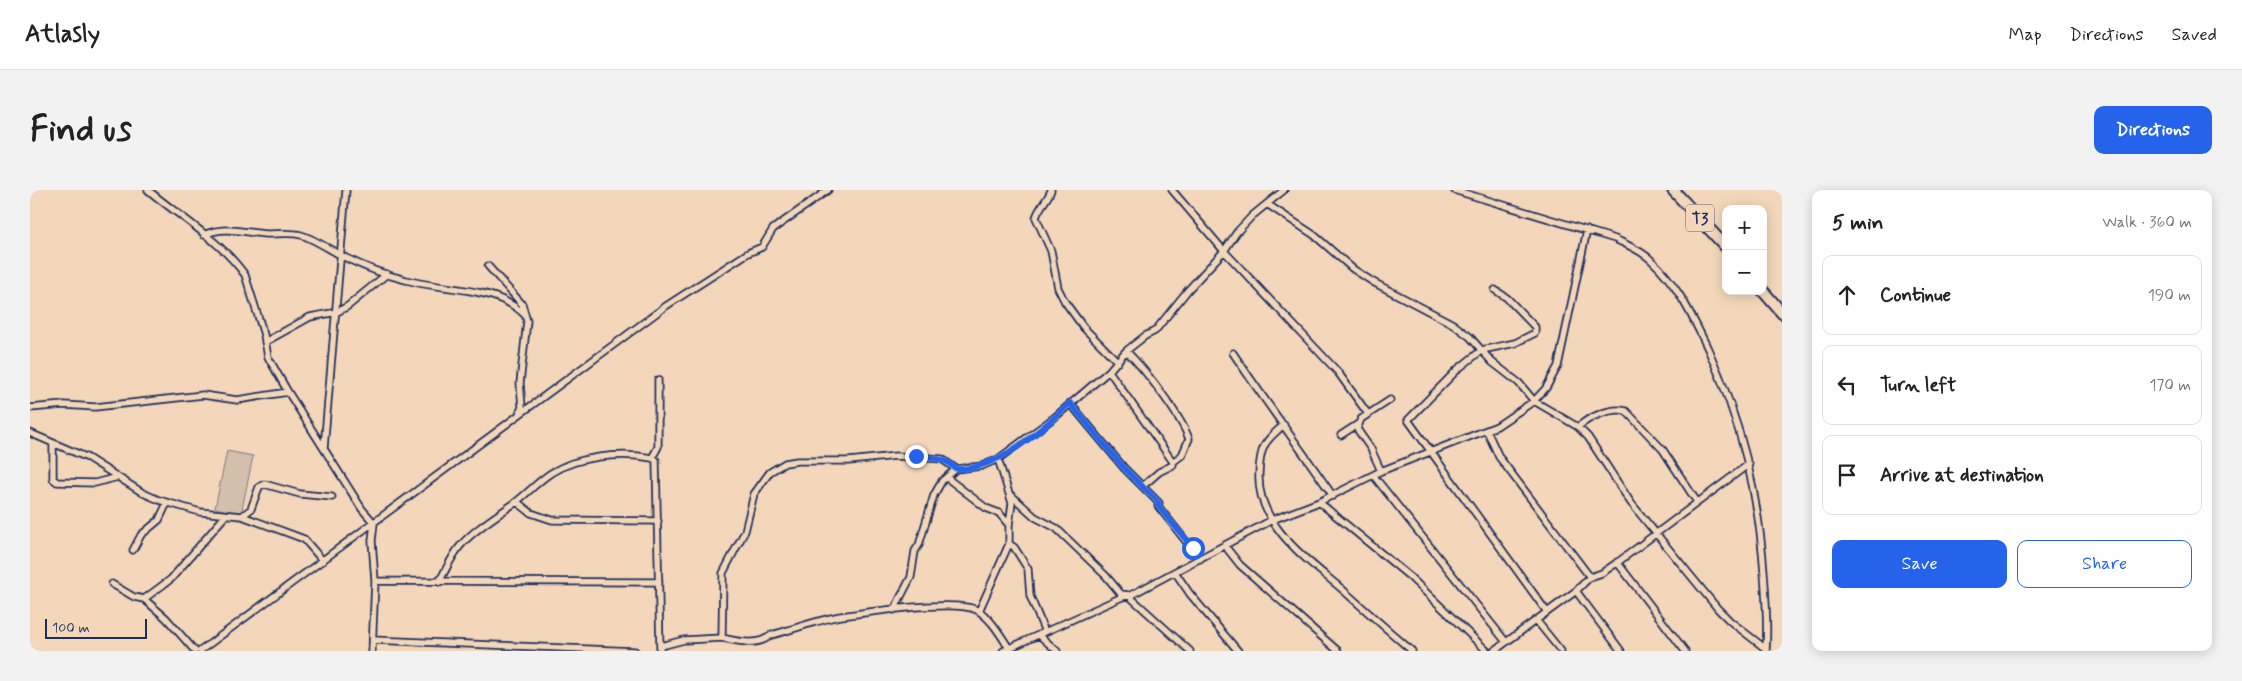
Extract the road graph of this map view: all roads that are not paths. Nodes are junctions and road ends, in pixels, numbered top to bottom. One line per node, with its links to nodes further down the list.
1 (148, 190): 11 (street)
2 (346, 190): 14 (street)
3 (828, 190): 34 (street)
4 (1052, 190): 26 (street)
5 (1172, 190): 13 (street)
6 (1284, 190): 9 (street)
7 (1454, 190): 10 (street)
8 (1673, 190): 12 (highway, T3)
9 (1267, 204): 13 (street); 23 (street)
10 (1587, 230): 31 (street); 48 (street)
11 (204, 235): 14 (street); 22 (street)
12 (1722, 243)
13 (1224, 251): 24 (street); 35 (street)
14 (340, 255): 16 (street); 19 (street)
15 (488, 266): 21 (street)
16 (387, 274): 19 (street); 21 (street)
17 (1495, 290): 23 (street)
18 (1766, 295): 20 (highway)
19 (336, 312): 22 (street); 43 (street)
20 (1782, 313)
21 (525, 315): 34 (street)
22 (265, 342): 29 (street)
23 (1482, 350): 31 (street); 44 (street)
24 (1126, 351): 26 (street); 47 (street)
25 (1233, 353): 37 (street)
26 (1118, 362): 27 (street)
27 (1109, 371): 32 (street); 47 (street)
28 (658, 380): 45 (street)
29 (288, 392): 33 (street); 43 (street)
30 (1390, 400): 35 (street)
31 (1534, 401): 38 (street); 39 (street)
32 (1070, 403): 46 (street); 54 (street)
33 (30, 408)
34 (519, 414): 66 (street)
35 (1368, 414): 36 (street)
36 (1358, 424): 41 (street); 50 (street)
37 (1284, 426): 56 (street); 64 (street)
38 (1578, 427): 61 (street); 68 (street)
39 (1487, 431): 44 (street); 76 (street)
40 (30, 433): 42 (street)
41 (1341, 435)
42 (53, 443): 52 (street); 52 (street)
43 (324, 448): 66 (street)
44 (1431, 453): 50 (street); 86 (street)
45 (652, 458): 59 (street); 65 (street)
46 (998, 459): 49 (street); 55 (street)
47 (1173, 462): 54 (street)
48 (1749, 464): 61 (street); 94 (street)
49 (956, 469): 53 (street); 89 (street)
50 (1382, 472): 51 (street)
51 (1373, 475): 56 (street); 91 (street)
52 (118, 477): 58 (street)
53 (947, 478): 67 (street); 84 (street)
54 (1143, 486): 72 (street)
55 (1011, 496): 67 (street); 82 (street)
56 (1332, 496): 60 (street)
57 (332, 497): 63 (street)
58 (167, 502): 62 (street); 71 (street)
59 (517, 502): 65 (street); 78 (street)
60 (1319, 502): 64 (street); 104 (street)
61 (1697, 502): 68 (street)
62 (226, 515): 63 (street); 83 (street)
63 (242, 516): 73 (street)
64 (1272, 520): 70 (street); 103 (street)
65 (658, 521): 79 (street)
66 (374, 524): 73 (street); 77 (street)
67 (1009, 525): 69 (street)
68 (1657, 534): 74 (street); 94 (street)
69 (1009, 544): 85 (street); 88 (street)
70 (1225, 546): 72 (street); 102 (street)
71 (133, 550)
72 (1200, 559): 75 (street)
73 (323, 561): 96 (street)
74 (1617, 562): 76 (street); 108 (street)
75 (1175, 572): 82 (street); 101 (street)
76 (1590, 577): 81 (street)
77 (376, 581): 78 (street); 90 (street)
78 (439, 582): 79 (street)
79 (659, 582): 92 (street)
80 (112, 584): 83 (street)
81 (1576, 591): 86 (street); 107 (street)
82 (1129, 596): 88 (street); 100 (street)
83 (144, 599): 95 (street)
84 (894, 610): 85 (street); 89 (street)
85 (979, 611): 93 (street)
86 (1547, 612): 87 (street)
87 (1536, 620): 91 (street); 106 (street)
88 (1042, 633): 93 (street); 99 (street)
89 (722, 638): 92 (street)
90 (373, 640): 97 (street); 98 (street)
91 (1506, 642): 105 (street)
92 (660, 648)
93 (1006, 650)
94 (1766, 650)
95 (195, 651)
96 (200, 651)
97 (372, 651)
98 (635, 651)
99 (1057, 651)
100 (1190, 651)
101 (1238, 651)
102 (1338, 651)
103 (1412, 651)
104 (1487, 651)
105 (1494, 651)
106 (1561, 651)
107 (1622, 651)
108 (1685, 651)

